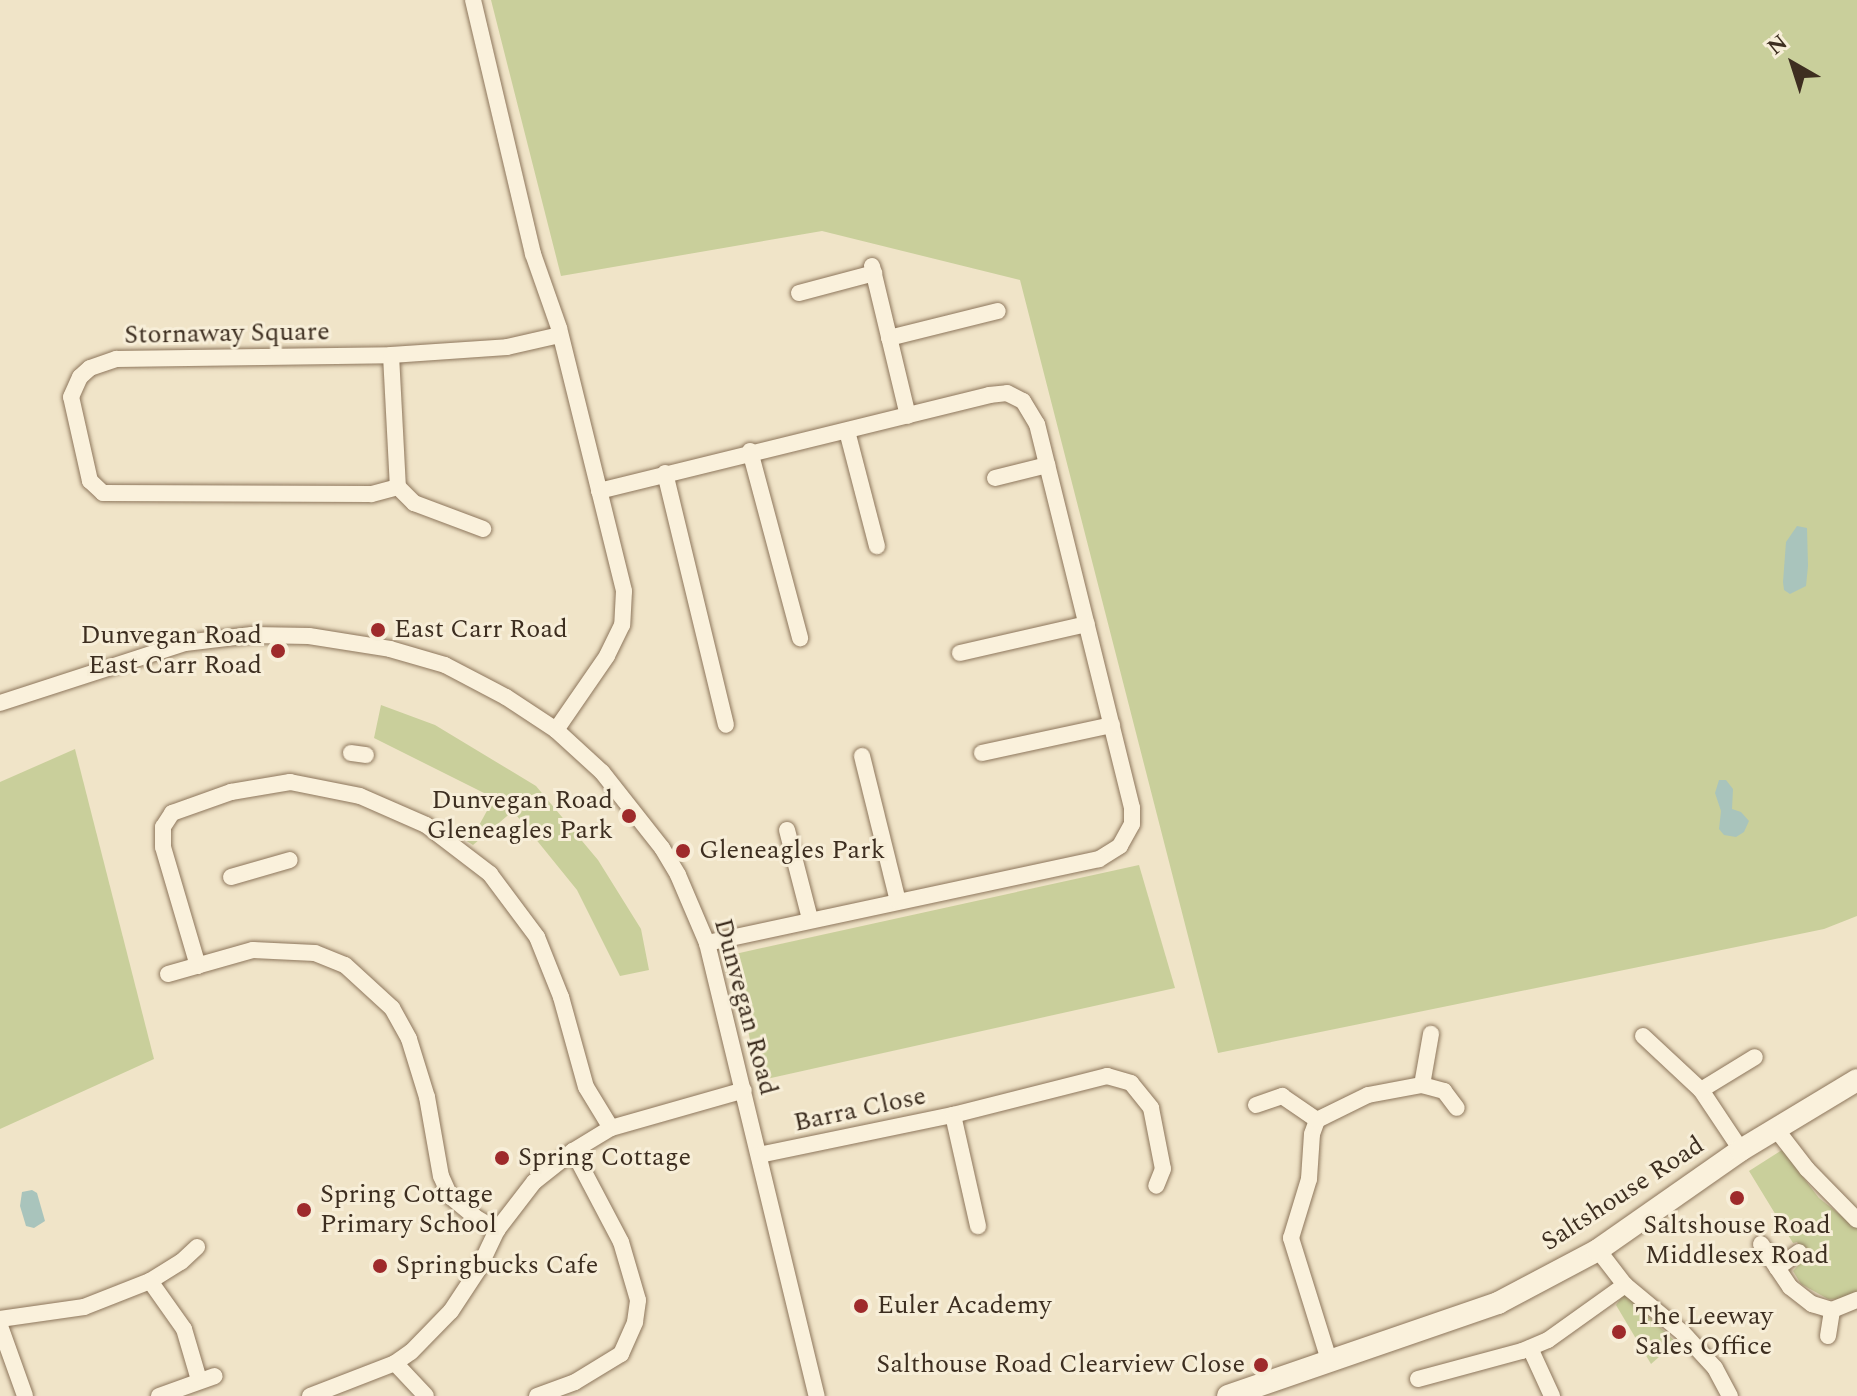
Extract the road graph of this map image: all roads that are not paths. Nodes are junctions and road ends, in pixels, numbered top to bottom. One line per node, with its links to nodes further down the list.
1 (473, 0): 4 (street)
2 (799, 293): 5 (street)
3 (998, 311): 5 (street)
4 (560, 335): 6 (street, Stornaway Square); 14 (street)
5 (889, 338): 7 (street)
6 (391, 355): 13 (street); 13 (street, Stornaway Square)
7 (908, 416): 8 (street); 10 (street)
8 (847, 431): 9 (street); 16 (street)
9 (750, 451): 11 (street); 18 (street)
10 (1047, 465): 12 (street); 17 (street)
11 (665, 473): 14 (street); 21 (street)
12 (995, 478)
13 (398, 487): 15 (street)
14 (599, 491): 23 (street)
15 (477, 521)
16 (877, 546)
17 (1087, 624): 19 (street); 22 (street)
18 (800, 638)
19 (960, 653)
20 (0, 703): 23 (street, Dunvegan Road)
21 (726, 725)
22 (1112, 725): 24 (street); 29 (street)
23 (556, 730): 31 (street, Dunvegan Road)
24 (982, 753)
25 (862, 756): 29 (street)
26 (787, 830): 30 (street)
27 (290, 860): 28 (street)
28 (231, 877)
29 (898, 901): 30 (street)
30 (810, 919): 31 (street)
31 (707, 943): 39 (street, Dunvegan Road)
32 (198, 966): 33 (street); 45 (street); 53 (street)
33 (168, 974)
34 (1665, 1032): 40 (street)
35 (1431, 1034): 38 (street)
36 (1745, 1057): 40 (street)
37 (1857, 1080): 46 (main road, Saltshouse Road)
38 (1422, 1085): 42 (street); 44 (street)
39 (744, 1090): 45 (street); 49 (street, Dunvegan Road)
40 (1701, 1090): 47 (street)
41 (1256, 1105): 44 (street)
42 (1457, 1108)
43 (953, 1115): 49 (street, Barra Close); 50 (street); 52 (street, Barra Close)
44 (1317, 1120): 67 (street)
45 (611, 1128): 48 (street)
46 (1776, 1129): 47 (main road, Saltshouse Road); 51 (street)
47 (1741, 1150): 56 (main road, Saltshouse Road)
48 (573, 1151): 53 (street); 74 (street)
49 (759, 1155): 75 (street, Dunvegan Road)
50 (1156, 1186)
51 (1857, 1220)
52 (978, 1226)
53 (497, 1230): 68 (street)
54 (1761, 1244): 58 (street)
55 (197, 1247): 59 (street)
56 (1598, 1250): 60 (street); 67 (main road, Saltshouse Road)
57 (1799, 1252): 58 (street)
58 (1777, 1268): 62 (street)
59 (150, 1281): 63 (street); 71 (street)
60 (1625, 1285): 66 (street); 78 (street)
61 (1857, 1300): 62 (street)
62 (1832, 1310): 65 (street)
63 (0, 1319)
64 (0, 1326): 72 (street)
65 (1828, 1336)
66 (1530, 1348): 69 (street); 77 (street)
67 (1329, 1360): 76 (main road, Saltshouse Road)
68 (395, 1363): 70 (street); 73 (street)
69 (1418, 1379)
70 (321, 1394)
71 (160, 1395)
72 (25, 1396)
73 (426, 1396)
74 (537, 1396)
75 (817, 1396)
76 (1228, 1396)
77 (1552, 1396)
78 (1730, 1396)

